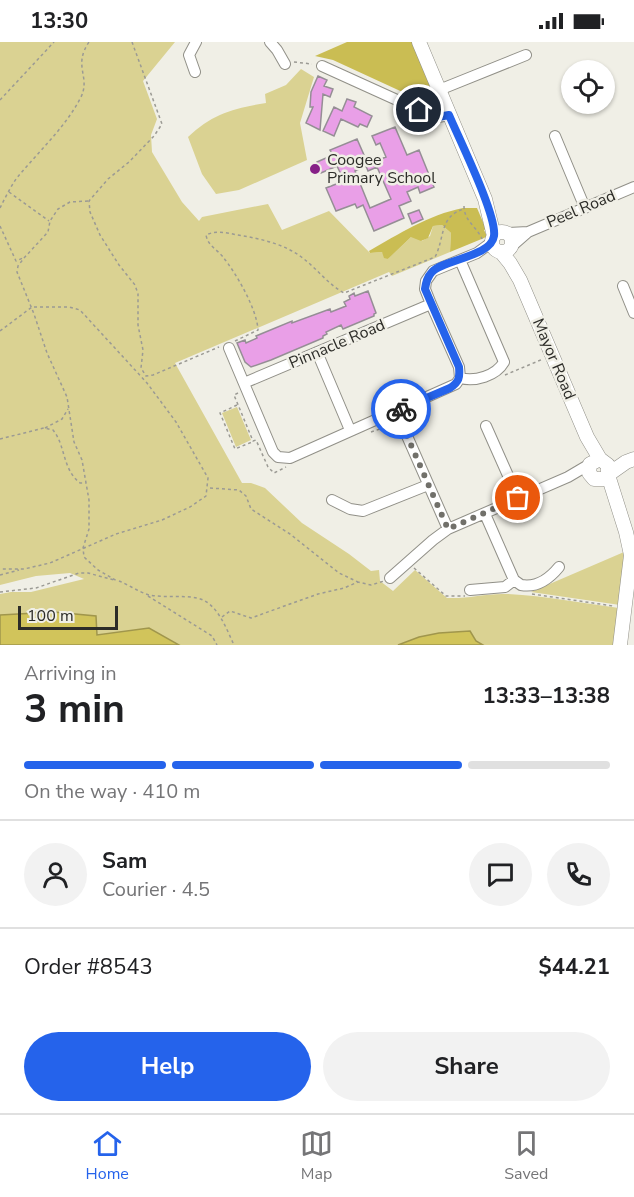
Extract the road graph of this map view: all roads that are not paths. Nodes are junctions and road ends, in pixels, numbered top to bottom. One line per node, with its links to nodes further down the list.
1 (196, 42): 7 (street)
2 (270, 42): 5 (street)
3 (419, 42): 8 (main road, Mayor Road)
4 (526, 55): 8 (street)
5 (285, 64)
6 (322, 66): 9 (street)
7 (195, 72)
8 (439, 90): 9 (main road, Mayor Road)
9 (449, 115): 13 (main road, Mayor Road)
10 (555, 136): 12 (street)
11 (634, 187): 12 (street, Peel Road)
12 (585, 208): 13 (street, Peel Road)
13 (500, 242): 14 (street); 26 (main road, Mayor Road)
14 (459, 260): 16 (street); 20 (street)
15 (622, 286): 17 (street)
16 (431, 304): 19 (street, Pinnacle Road); 20 (street)
17 (634, 313)
18 (226, 346): 21 (street)
19 (317, 352): 21 (street, Pinnacle Road); 24 (street)
20 (460, 378): 22 (street)
21 (244, 383): 24 (street)
22 (396, 411): 24 (street); 27 (street)
23 (486, 426): 28 (street)
24 (351, 430)
25 (630, 461): 26 (main road)
26 (599, 469): 28 (street); 33 (main road, Mayor Road)
27 (428, 485): 29 (street); 31 (street)
28 (518, 498): 30 (street)
29 (332, 500)
30 (485, 514): 31 (street); 35 (street)
31 (448, 529): 34 (street)
32 (559, 567): 35 (street)
33 (632, 574): 37 (main road, Mayor Road)
34 (390, 578)
35 (514, 580): 36 (street)
36 (470, 590)
37 (620, 645)

